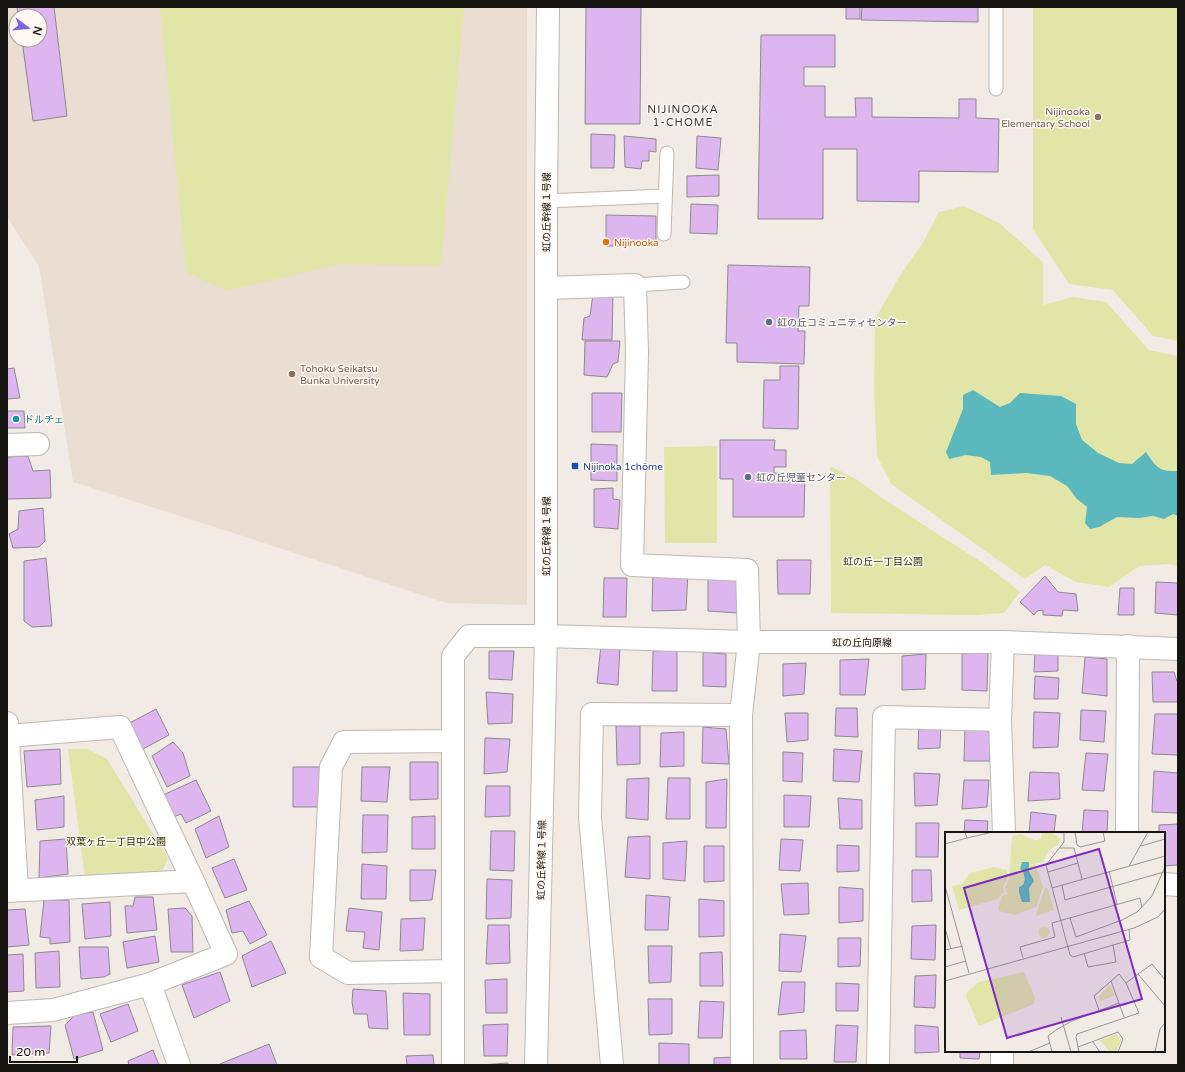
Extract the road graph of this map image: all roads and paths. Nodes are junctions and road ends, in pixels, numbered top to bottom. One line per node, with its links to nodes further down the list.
1 (548, 7): 6 (street, 虹の丘幹線１号線)
2 (996, 7): 3 (lane)
3 (996, 89)
4 (667, 153): 5 (lane)
5 (665, 196): 6 (lane); 7 (lane)
6 (546, 201): 10 (street, 虹の丘幹線１号線)
7 (664, 234)
8 (683, 282): 9 (lane)
9 (635, 285): 10 (street); 14 (street)
10 (546, 288): 13 (street, 虹の丘幹線１号線)
11 (7, 444): 12 (street)
12 (38, 444)
13 (546, 636): 14 (street, 虹の丘向原線); 21 (street, 虹の丘向原線); 34 (street, 虹の丘幹線１号線)
14 (749, 642): 15 (street, 虹の丘向原線); 18 (street)
15 (1002, 642): 16 (street, 虹の丘向原線); 19 (street)
16 (1128, 646): 17 (street, 虹の丘向原線); 23 (street)
17 (1178, 649)
18 (741, 715): 35 (street); 36 (street)
19 (1000, 720): 22 (street); 37 (street)
20 (8, 729): 24 (street); 27 (street)
21 (453, 741): 28 (street); 28 (street)
22 (1004, 832)
23 (1127, 832)
24 (193, 881): 27 (street); 29 (street)
25 (1165, 884): 26 (street)
26 (1178, 885)
27 (12, 891)
28 (453, 971): 33 (street)
29 (150, 984): 30 (street); 32 (street)
30 (7, 1013)
31 (1002, 1052): 38 (street)
32 (179, 1065)
33 (452, 1065)
34 (536, 1065)
35 (612, 1065)
36 (742, 1065)
37 (878, 1065)
38 (1002, 1065)

